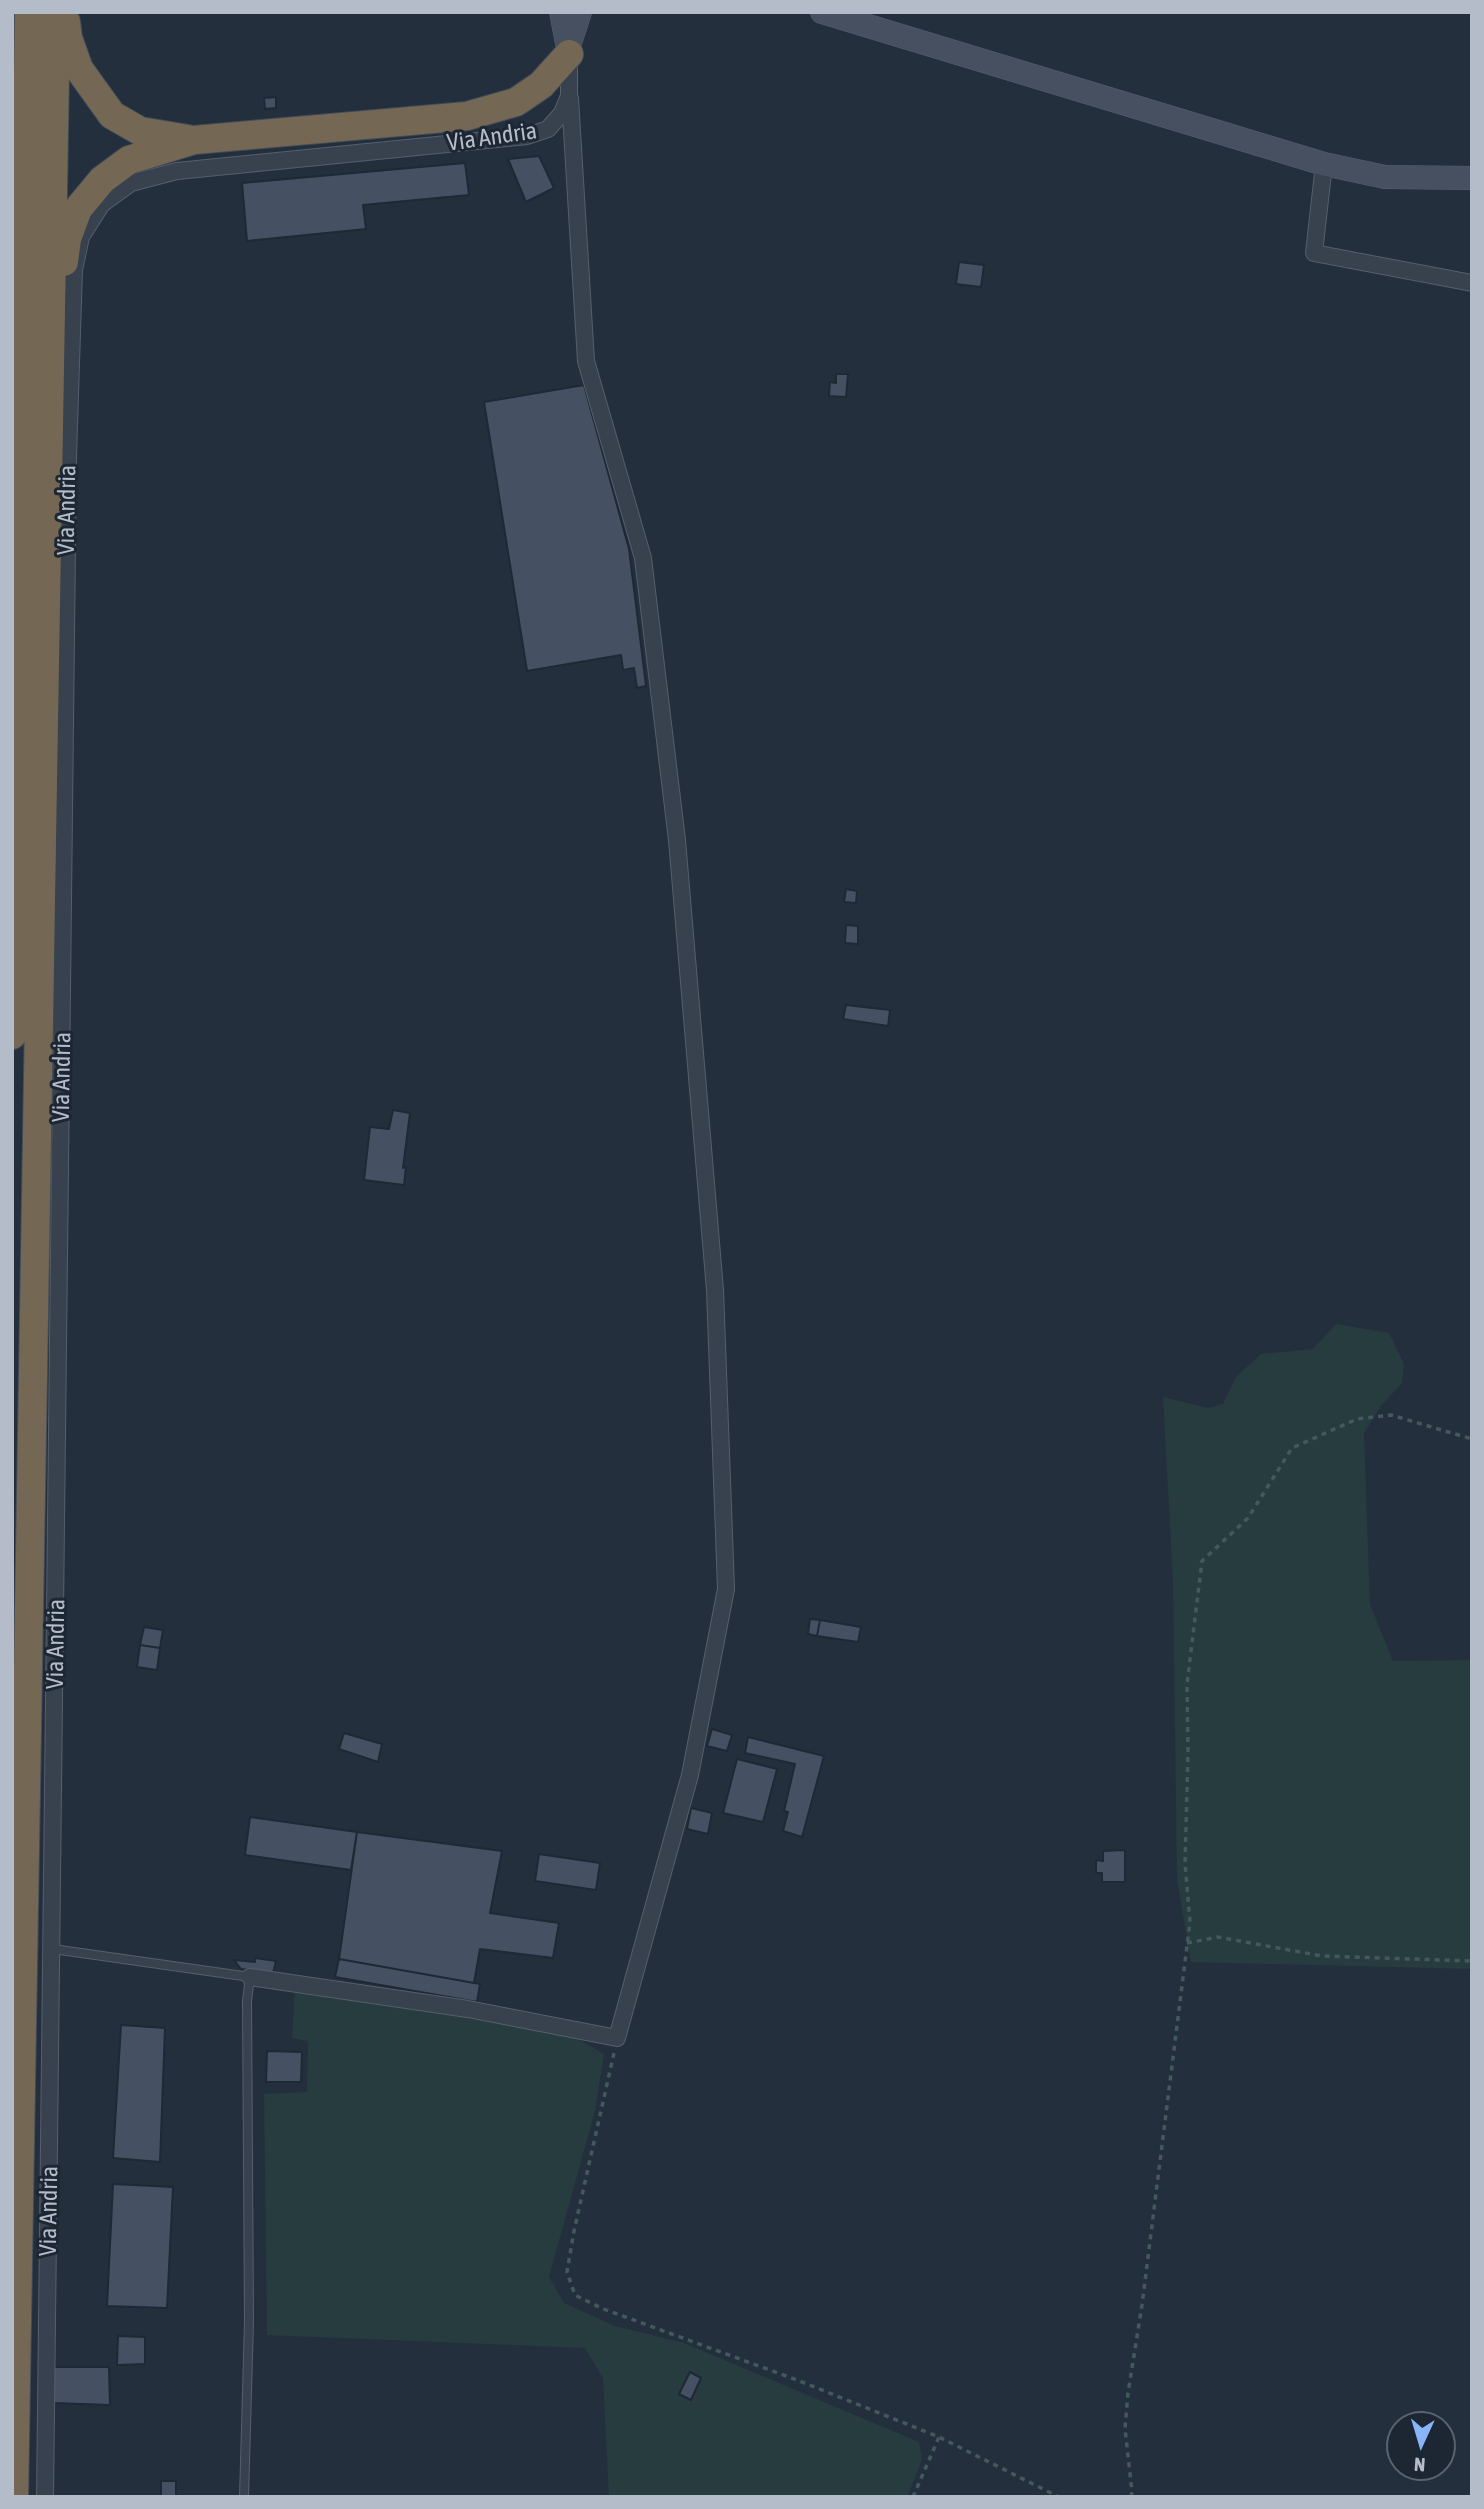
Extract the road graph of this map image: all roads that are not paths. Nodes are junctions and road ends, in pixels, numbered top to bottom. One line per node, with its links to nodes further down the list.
1 (29, 12): 14 (highway)
2 (56, 12): 13 (highway)
3 (65, 12): 9 (highway)
4 (561, 12): 7 (street)
5 (580, 12): 7 (street)
6 (822, 12): 10 (street)
7 (569, 50): 8 (street); 9 (highway)
8 (569, 96): 15 (street, Via Andria); 16 (street)
9 (194, 140): 13 (highway)
10 (1324, 164): 11 (street); 12 (street)
11 (1472, 178)
12 (1472, 283)
13 (50, 373): 17 (highway)
14 (12, 1035)
15 (53, 1949): 16 (lane); 18 (street, Via Andria)
16 (250, 1977): 19 (lane)
17 (14, 2497)
18 (45, 2497)
19 (244, 2497)

